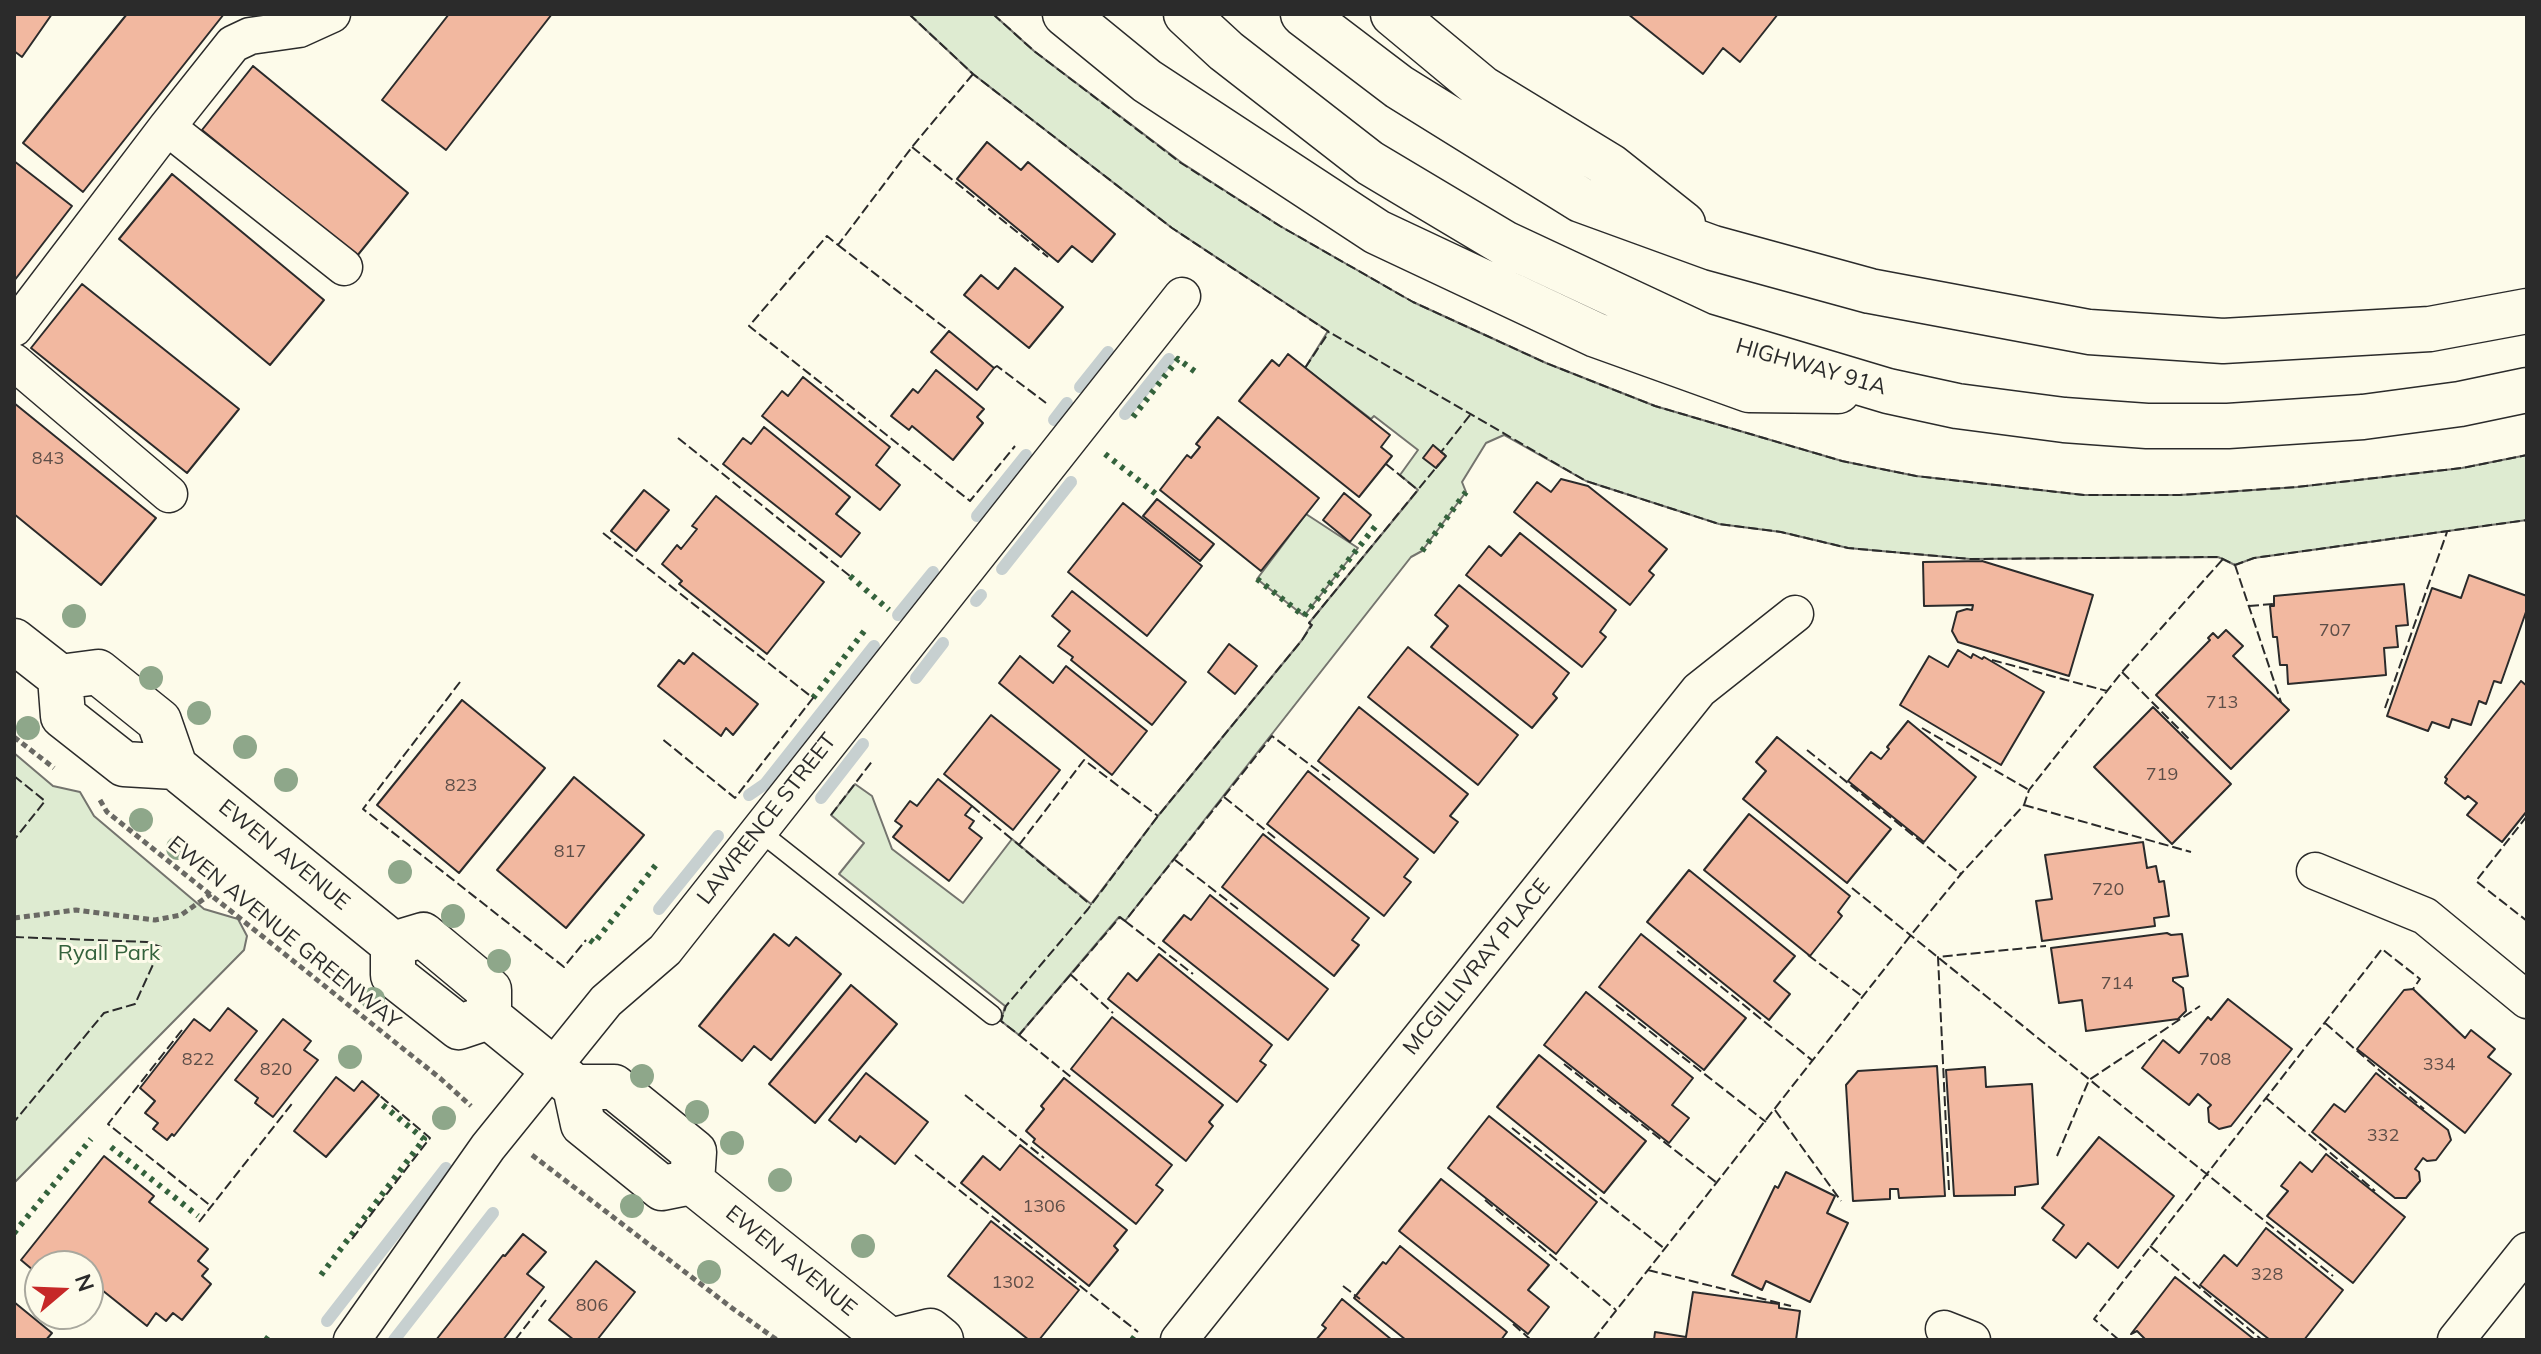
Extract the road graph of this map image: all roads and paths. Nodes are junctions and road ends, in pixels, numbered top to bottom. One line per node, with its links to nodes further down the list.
1 (332, 14): 6 (street)
2 (1065, 14): 14 (main road)
3 (1186, 14): 14 (main road, HIGHWAY 91A)
4 (1303, 14): 7 (main road)
5 (1393, 14): 7 (main road)
6 (167, 127): 8 (street); 11 (street)
7 (1713, 248): 10 (main road)
8 (344, 267)
9 (1182, 296): 21 (street, LAWRENCE STREET)
10 (2527, 311)
11 (14, 328)
12 (14, 362): 15 (street)
13 (2527, 390): 14 (main road, HIGHWAY 91A)
14 (1888, 391)
15 (169, 494)
16 (1795, 614): 35 (street, MCGILLIVRAY PLACE)
17 (14, 641): 27 (main road, EWEN AVENUE)
18 (14, 737): 19 (path)
19 (32, 751)
20 (99, 798): 23 (path, EWEN AVENUE GREENWAY)
21 (759, 831): 26 (lane); 27 (street, LAWRENCE STREET)
22 (2315, 871): 25 (street)
23 (211, 894): 24 (path); 28 (path, EWEN AVENUE GREENWAY)
24 (14, 918)
25 (2527, 1000)
26 (992, 1015)
27 (564, 1078): 31 (street, LAWRENCE STREET); 33 (main road, EWEN AVENUE)
28 (480, 1114)
29 (523, 1148): 32 (path)
30 (2527, 1251): 36 (street)
31 (352, 1340)
32 (777, 1340)
33 (892, 1340): 34 (main road, EWEN AVENUE)
34 (941, 1340)
35 (1179, 1340)
36 (2456, 1340)

